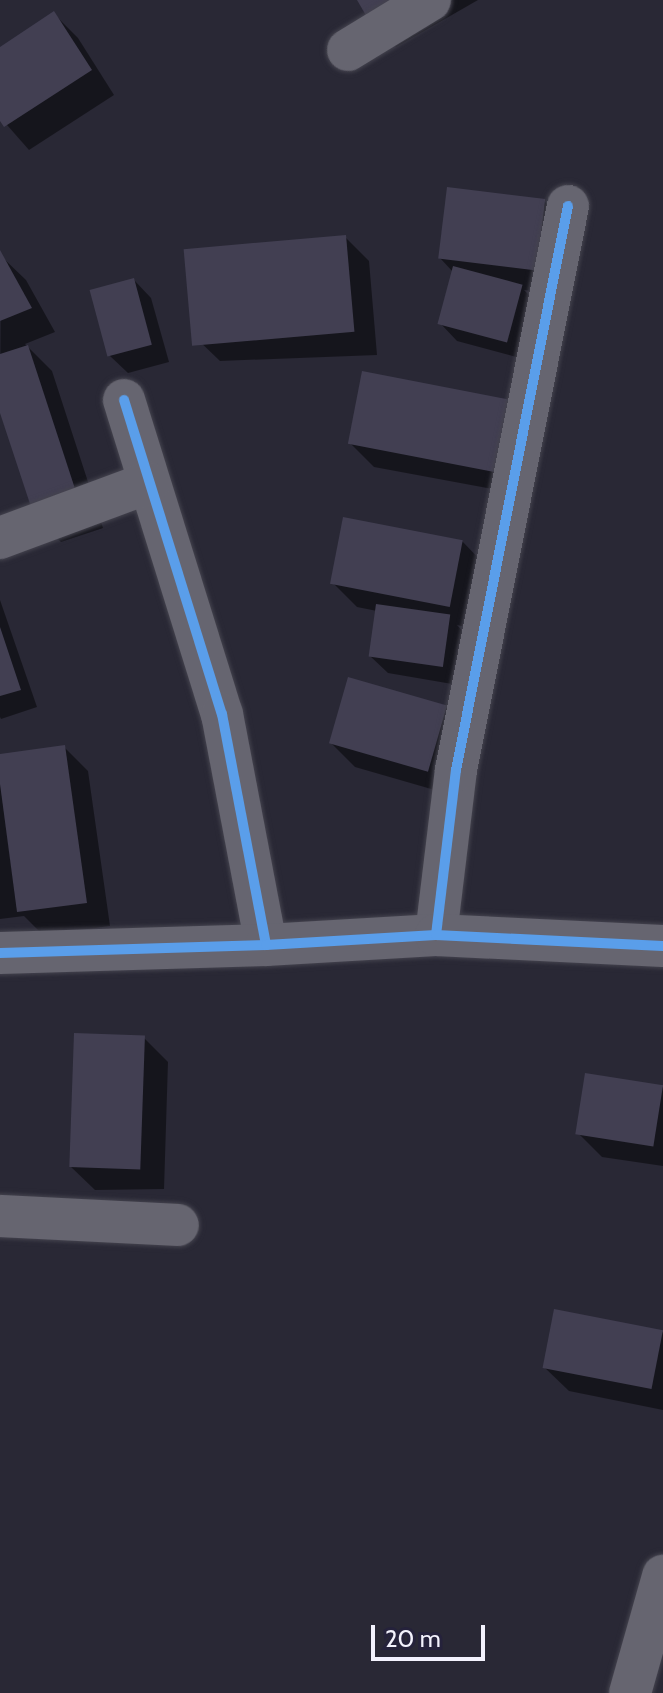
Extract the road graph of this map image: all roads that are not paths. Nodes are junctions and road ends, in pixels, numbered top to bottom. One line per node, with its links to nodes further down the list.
1 (430, 0): 2 (street)
2 (348, 50)
3 (568, 206): 7 (street)
4 (124, 400): 5 (street)
5 (148, 483): 6 (street); 8 (street)
6 (0, 538)
7 (436, 935): 8 (street); 9 (street)
8 (266, 945): 10 (street)
9 (663, 946)
10 (0, 953)
11 (0, 1216): 12 (street)
12 (178, 1225)
13 (663, 1576): 14 (street)
14 (630, 1693)

